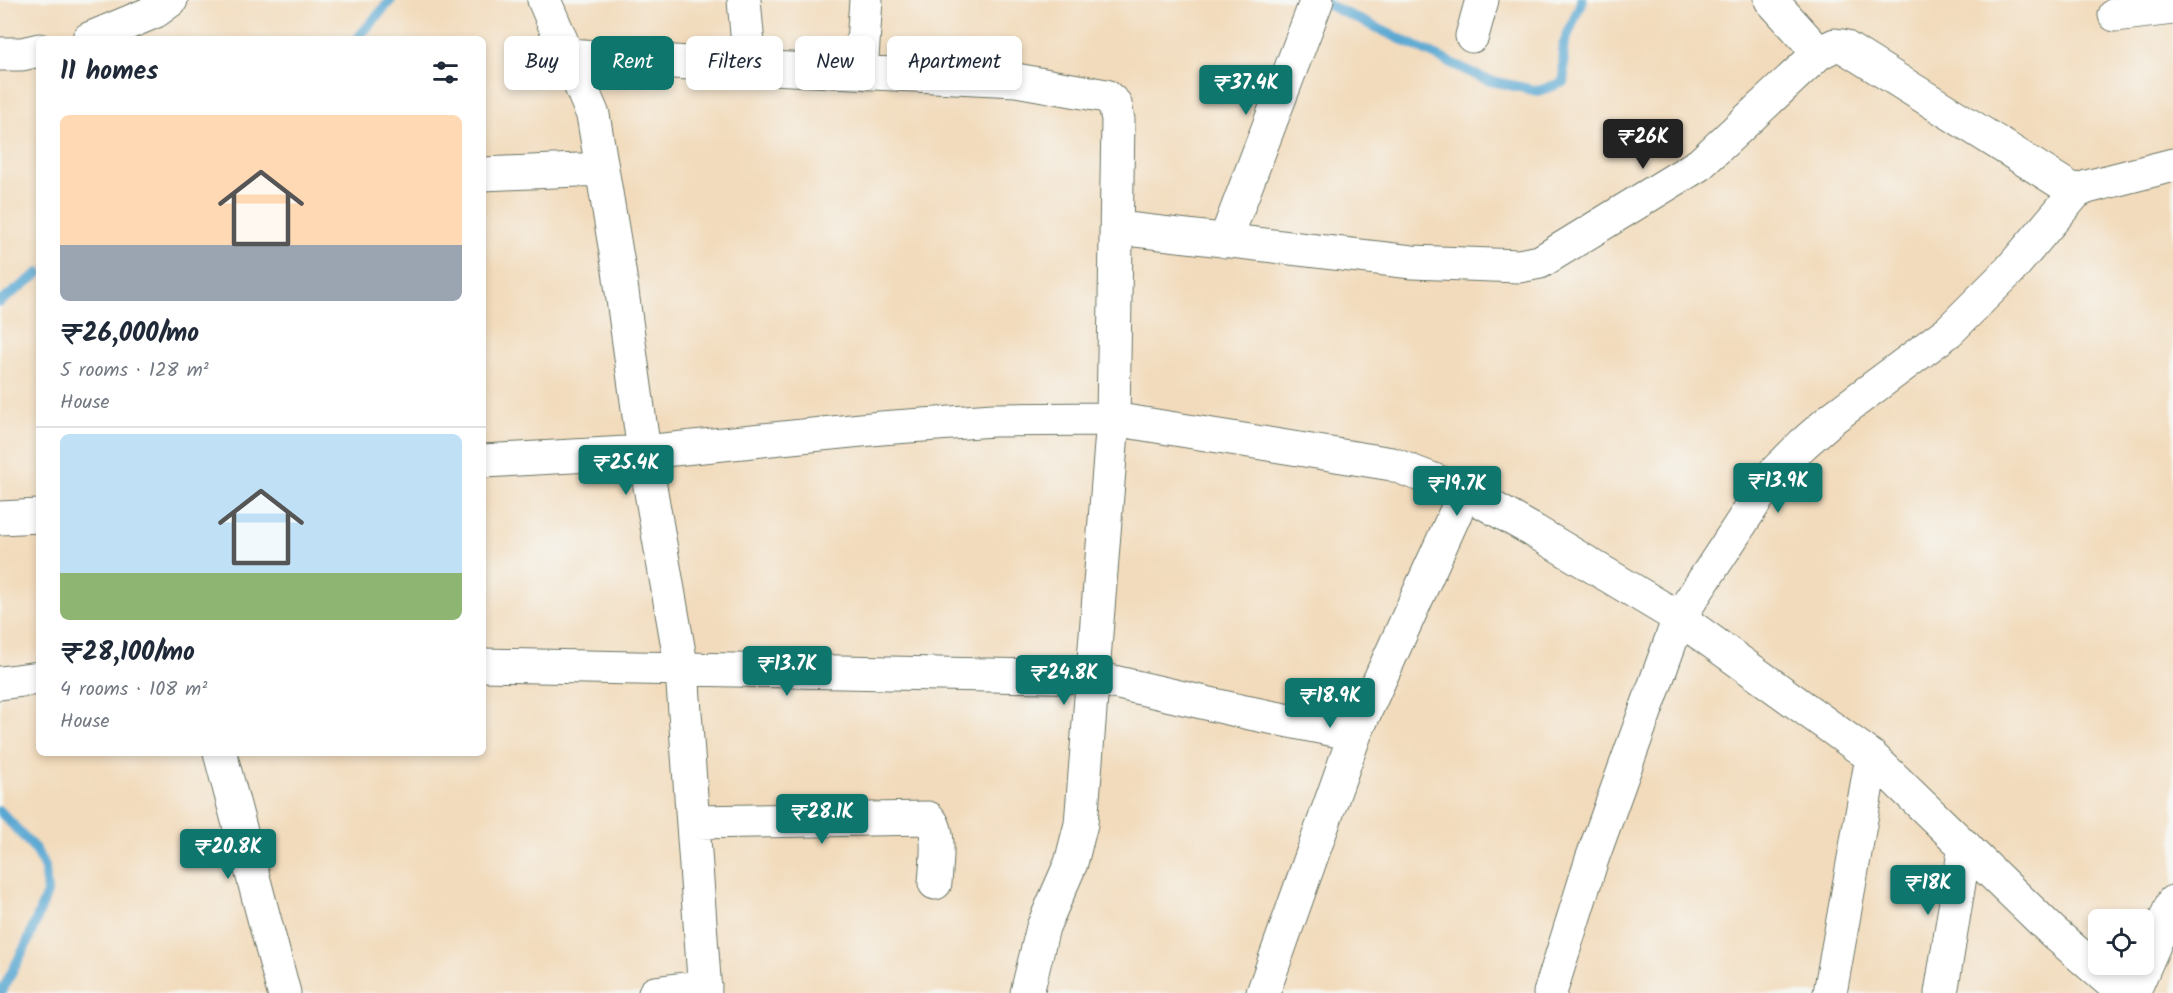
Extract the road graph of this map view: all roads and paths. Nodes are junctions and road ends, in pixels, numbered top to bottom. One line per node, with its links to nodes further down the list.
1 (171, 0): 10 (street)
2 (544, 0): 11 (street)
3 (744, 0): 12 (street)
4 (866, 0): 13 (street)
5 (1482, 0): 14 (street)
6 (1772, 0): 16 (street)
7 (1315, 5): 27 (street)
8 (2173, 8): 9 (street)
9 (2115, 15)
10 (96, 36)
11 (559, 36)
12 (747, 36)
13 (864, 36)
14 (1472, 36)
15 (36, 51): 17 (street)
16 (1819, 53): 25 (street); 27 (street)
17 (0, 54)
18 (579, 56): 19 (street)
19 (686, 63)
20 (875, 73): 26 (street)
21 (579, 83): 23 (street)
22 (2173, 165): 25 (street)
23 (602, 169): 24 (street); 29 (street)
24 (486, 174)
25 (2076, 192): 34 (street)
26 (1118, 228): 27 (street); 28 (street)
27 (1226, 241)
28 (1113, 419): 29 (street); 31 (street); 37 (street)
29 (644, 453): 30 (street); 36 (street)
30 (486, 461)
31 (1465, 492): 34 (street); 40 (street)
32 (36, 516): 33 (street)
33 (0, 518)
34 (1679, 618): 42 (street); 52 (street)
35 (486, 665): 36 (street)
36 (681, 670): 37 (street); 43 (street)
37 (1092, 677): 40 (street); 50 (street)
38 (36, 678): 39 (street)
39 (0, 683)
40 (1355, 734): 51 (street)
41 (221, 756): 48 (street)
42 (1872, 757): 44 (street); 53 (street)
43 (693, 822): 45 (street); 47 (street)
44 (1965, 846): 54 (street); 55 (street)
45 (935, 883)
46 (2173, 902): 56 (street)
47 (705, 990): 49 (street)
48 (284, 993)
49 (655, 993)
50 (1027, 993)
51 (1263, 993)
52 (1550, 993)
53 (1830, 993)
54 (1941, 993)
55 (2123, 993)
56 (2133, 993)

